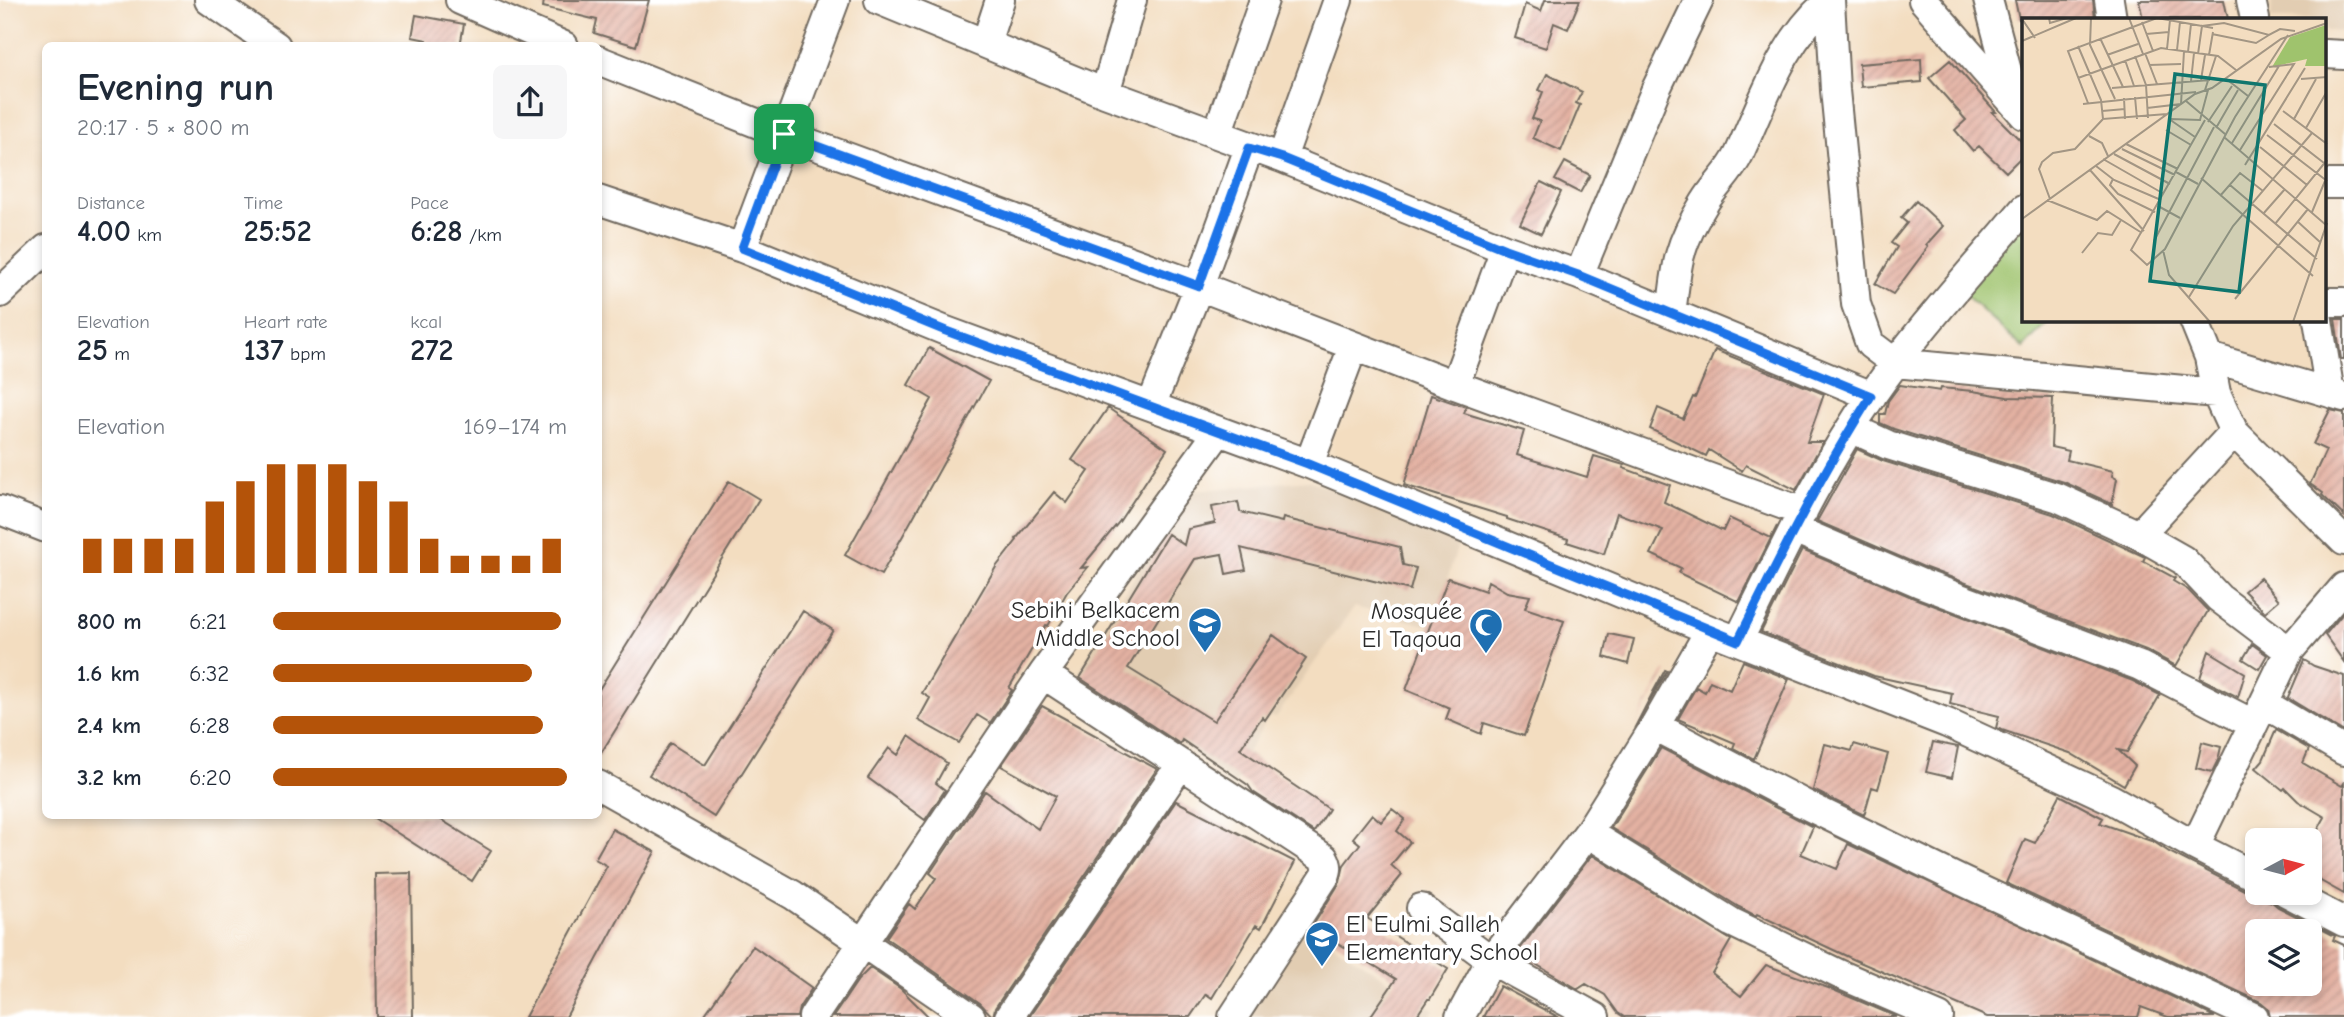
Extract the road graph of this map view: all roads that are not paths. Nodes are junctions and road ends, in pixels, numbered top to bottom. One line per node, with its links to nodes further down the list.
1 (209, 0): 18 (street)
2 (460, 0): 19 (street)
3 (835, 0): 26 (street)
4 (879, 0): 15 (street)
5 (1000, 0): 20 (street)
6 (1132, 0): 24 (street)
7 (1264, 0): 27 (street)
8 (1338, 0): 29 (street)
9 (1699, 0): 37 (street)
10 (1830, 0): 42 (street); 47 (street)
11 (1988, 0): 25 (street)
12 (2109, 0): 16 (street)
13 (2251, 0): 17 (street)
14 (1936, 3): 25 (street)
15 (916, 7): 20 (street)
16 (2112, 18)
17 (2255, 18)
18 (270, 42)
19 (555, 42)
20 (986, 43): 24 (street)
21 (2326, 54): 22 (street)
22 (2344, 55)
23 (602, 62): 26 (street)
24 (1105, 93): 27 (street)
25 (2021, 108)
26 (784, 134): 34 (street); 38 (street)
27 (1217, 134): 28 (street)
28 (1249, 148): 29 (street); 38 (street)
29 (1282, 158): 35 (street)
30 (2326, 184): 31 (street)
31 (2344, 184)
32 (602, 201): 34 (street)
33 (2022, 211): 47 (street)
34 (742, 248): 52 (street)
35 (1505, 249): 37 (street); 48 (street)
36 (42, 253): 39 (street)
37 (1578, 275): 42 (street)
38 (1199, 286): 45 (street); 52 (street)
39 (0, 293)
40 (2326, 302): 41 (street)
41 (2344, 302)
42 (1671, 313): 51 (street)
43 (2195, 322): 46 (street)
44 (2319, 322): 50 (street)
45 (1353, 347): 48 (street); 56 (street)
46 (2209, 357): 49 (street); 50 (street)
47 (1895, 363): 49 (street); 51 (street)
48 (1455, 385): 58 (street)
49 (2216, 393): 55 (street)
50 (2337, 395)
51 (1871, 396): 53 (street)
52 (1151, 406): 54 (street)
53 (1851, 428): 58 (street); 60 (street)
54 (1219, 431): 56 (street); 66 (street)
55 (2234, 432): 60 (street); 61 (street)
56 (1308, 464): 63 (street)
57 (0, 510): 59 (street)
58 (1798, 521): 64 (street); 67 (street)
59 (42, 526)
60 (2139, 535): 65 (street)
61 (2344, 541)
62 (2344, 587): 65 (street)
63 (1710, 630): 64 (street); 68 (street)
64 (1738, 641): 73 (street)
65 (2289, 651): 67 (street)
66 (1043, 674): 70 (street); 78 (street)
67 (2259, 714): 69 (street); 73 (street)
68 (1655, 726): 72 (street); 87 (street)
69 (2344, 751)
70 (1181, 764): 82 (street); 83 (street)
71 (602, 787): 78 (street)
72 (1588, 833): 79 (street); 86 (street)
73 (2195, 846): 74 (street)
74 (2245, 871)
75 (2311, 905): 77 (street)
76 (1421, 908): 79 (street)
77 (2344, 922)
78 (863, 943): 80 (street); 81 (street)
79 (1491, 960): 84 (street); 85 (street)
80 (813, 1017)
81 (971, 1017)
82 (1009, 1017)
83 (1233, 1017)
84 (1460, 1017)
85 (1595, 1017)
86 (1939, 1017)
87 (2254, 1017)

